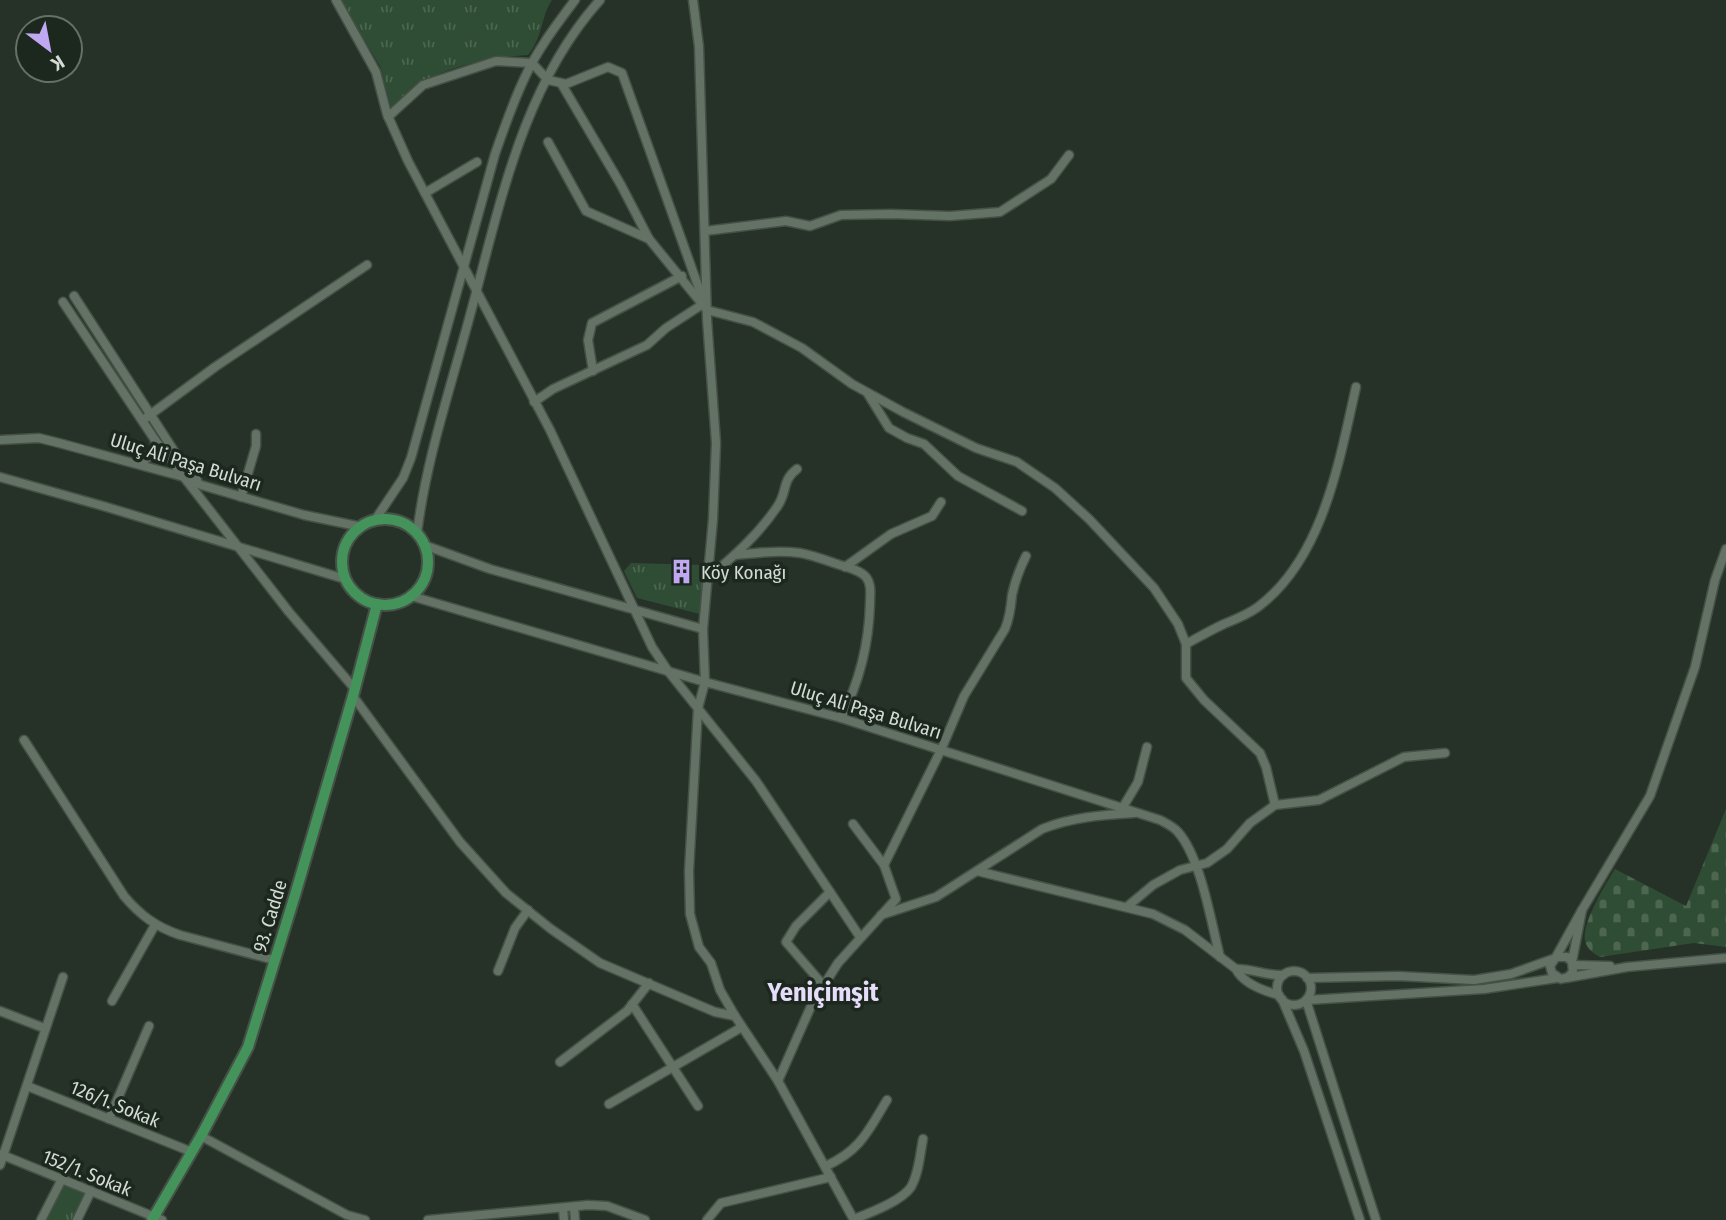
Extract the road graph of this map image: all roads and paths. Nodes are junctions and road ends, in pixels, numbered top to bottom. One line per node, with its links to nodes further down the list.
1 (336, 0): 8 (street)
2 (575, 0): 5 (street)
3 (600, 0): 6 (street)
4 (693, 0): 13 (street)
5 (533, 63): 6 (street); 8 (street); 16 (street)
6 (548, 80): 7 (street); 18 (street)
7 (561, 83): 14 (street); 21 (street)
8 (388, 117): 12 (street)
9 (548, 142): 14 (street)
10 (1069, 155): 13 (street)
11 (477, 162): 12 (street)
12 (425, 193): 16 (street)
13 (705, 231): 21 (street)
14 (649, 239): 17 (street)
15 (367, 265): 26 (street)
16 (463, 266): 18 (street); 38 (street)
17 (682, 276): 21 (street); 22 (street)
18 (476, 292): 25 (street); 40 (street)
19 (74, 296): 26 (street)
20 (63, 302): 26 (street)
21 (705, 307): 22 (street); 24 (street); 48 (street)
22 (593, 371): 25 (street)
23 (1356, 387): 53 (street)
24 (866, 392): 37 (street); 53 (street)
25 (534, 402): 51 (street)
26 (147, 417): 29 (street); 34 (street)
27 (256, 434): 35 (street)
28 (0, 440): 30 (street, Uluç Ali Paşa Bulvarı)
29 (155, 440): 30 (street); 33 (street)
30 (133, 464): 33 (street, Uluç Ali Paşa Bulvarı)
31 (797, 469): 44 (street)
32 (0, 477): 42 (street)
33 (184, 477): 34 (street, Uluç Ali Paşa Bulvarı); 42 (street)
34 (201, 485): 35 (street, Uluç Ali Paşa Bulvarı)
35 (241, 497): 39 (street, Uluç Ali Paşa Bulvarı)
36 (941, 502): 46 (street)
37 (1022, 511)
38 (375, 520): 39 (main road); 40 (main road)
39 (362, 527): 47 (main road)
40 (417, 534): 41 (main road)
41 (424, 545): 49 (main road); 51 (street)
42 (237, 546): 47 (street); 56 (street)
43 (1726, 549): 72 (street)
44 (735, 555): 46 (street); 48 (street)
45 (1026, 556): 61 (street)
46 (845, 566): 58 (street)
47 (345, 579): 50 (main road)
48 (708, 579): 52 (street)
49 (411, 596): 50 (main road, Uluç Ali Paşa Bulvarı); 54 (street, Uluç Ali Paşa Bulvarı)
50 (377, 604): 56 (main road, 93. Cadde)
51 (634, 610): 52 (street); 54 (street)
52 (703, 629): 55 (street)
53 (1186, 644): 63 (street)
54 (668, 671): 55 (street, Uluç Ali Paşa Bulvarı); 57 (street)
55 (705, 682): 57 (street); 58 (street, Uluç Ali Paşa Bulvarı)
56 (354, 692): 73 (street); 80 (main road, 93. Cadde)
57 (698, 708): 70 (street); 96 (street)
58 (841, 718): 61 (street, Uluç Ali Paşa Bulvarı)
59 (24, 740): 75 (street)
60 (1147, 747): 64 (street)
61 (941, 751): 64 (street, Uluç Ali Paşa Bulvarı); 67 (street)
62 (1445, 753): 63 (street)
63 (1275, 805): 68 (street)
64 (1123, 807): 65 (street, Uluç Ali Paşa Bulvarı)
65 (1141, 812): 68 (street, Uluç Ali Paşa Bulvarı); 69 (street)
66 (853, 824): 67 (street)
67 (884, 865): 74 (street)
68 (1197, 866): 71 (street); 77 (street, Uluç Ali Paşa Bulvarı)
69 (977, 871): 71 (street); 74 (street)
70 (830, 892): 76 (street); 90 (street)
71 (1128, 906): 77 (street)
72 (1582, 910): 78 (street); 81 (street)
73 (527, 911): 84 (street); 89 (street)
74 (878, 916): 76 (street)
75 (155, 925): 80 (street); 93 (street)
76 (860, 937): 90 (street)
77 (1220, 957): 83 (street)
78 (1555, 958): 81 (street); 87 (street); 88 (street)
79 (1726, 958): 82 (street)
80 (274, 960): 108 (main road, 93. Cadde)
81 (1573, 963): 82 (street); 88 (street)
82 (1627, 967): 88 (street)
83 (1236, 969): 85 (street); 91 (street)
84 (498, 971)
85 (1283, 975): 87 (street); 91 (street)
86 (63, 977): 99 (street)
87 (1307, 978): 92 (street)
88 (1561, 978): 92 (street)
89 (649, 983): 94 (street); 96 (street)
90 (824, 986): 102 (street)
91 (1280, 997): 92 (street); 129 (street)
92 (1307, 1000): 130 (street)
93 (112, 1001)
94 (632, 1004): 100 (street); 101 (street)
95 (0, 1011): 99 (street)
96 (735, 1016): 98 (street)
97 (149, 1026): 107 (street)
98 (742, 1027): 101 (street); 102 (street)
99 (44, 1028): 103 (street)
100 (560, 1062)
101 (673, 1066): 105 (street); 106 (street)
102 (778, 1081): 112 (street)
103 (27, 1086): 107 (street, 126/1. Sokak); 111 (street)
104 (887, 1100): 112 (street)
105 (609, 1104)
106 (698, 1106)
107 (109, 1119): 110 (street, 126/1. Sokak)
108 (201, 1136): 110 (main road, 93. Cadde); 122 (street)
109 (923, 1139): 128 (street)
110 (192, 1152): 119 (main road, 93. Cadde)
111 (2, 1158): 114 (street, 152/1. Sokak)
112 (826, 1166): 113 (street)
113 (831, 1177): 127 (street); 128 (street)
114 (62, 1179): 115 (street, 152/1. Sokak); 120 (street)
115 (91, 1191): 119 (street, 152/1. Sokak); 121 (street)
116 (575, 1207): 117 (street); 118 (street); 125 (street)
117 (563, 1208): 123 (street); 124 (street)
118 (629, 1217): 126 (street)
119 (156, 1219)
120 (41, 1220)
121 (77, 1220)
122 (365, 1220)
123 (428, 1220)
124 (564, 1220)
125 (575, 1220)
126 (645, 1220)
127 (707, 1220)
128 (854, 1220)
129 (1360, 1220)
130 (1376, 1220)

